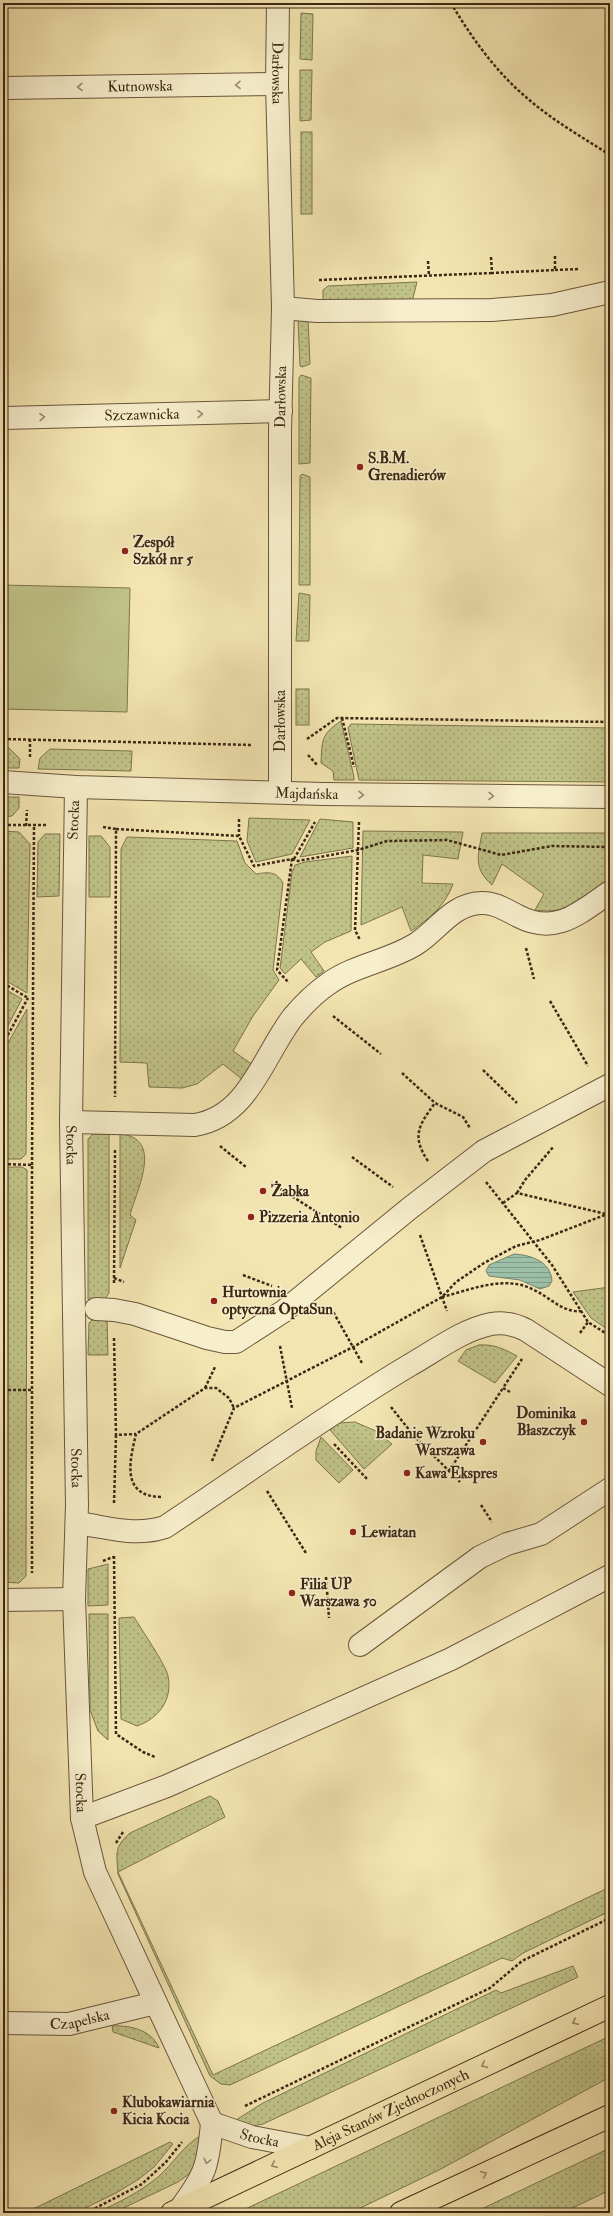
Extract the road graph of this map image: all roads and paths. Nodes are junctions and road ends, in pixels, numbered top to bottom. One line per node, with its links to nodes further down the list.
1 (278, 3): 3 (street, Darłowska)
2 (451, 3): 5 (path)
3 (277, 84): 4 (street, Kutnowska, one-way to 4); 13 (street, Darłowska)
4 (3, 88)
5 (610, 155)
6 (555, 254): 9 (path)
7 (491, 257): 9 (path)
8 (428, 261): 10 (path)
9 (492, 273): 10 (path)
10 (429, 276): 11 (path)
11 (319, 280)
12 (610, 292): 13 (street)
13 (283, 308): 14 (street, Darłowska)
14 (281, 411): 15 (street, Szczawnicka, one-way to 14); 19 (street, Darłowska)
15 (3, 418)
16 (342, 718): 17 (path); 19 (path); 21 (path)
17 (610, 722)
18 (3, 739): 19 (path)
19 (289, 745): 20 (path); 24 (street, Darłowska)
20 (324, 771)
21 (355, 773)
22 (3, 782): 23 (street, Majdańska)
23 (76, 787): 24 (street, Majdańska); 29 (street, Stocka)
24 (280, 792): 25 (street, Majdańska, one-way to 25)
25 (610, 797)
26 (239, 814): 33 (path)
27 (359, 816): 35 (path)
28 (315, 821): 36 (path)
29 (74, 824): 31 (path); 32 (path); 50 (street, Stocka)
30 (3, 825): 31 (path)
31 (34, 826): 42 (path)
32 (116, 829): 33 (path); 52 (path)
33 (239, 836): 36 (path)
34 (610, 848): 35 (path)
35 (358, 850): 36 (path); 38 (path)
36 (293, 859): 41 (path)
37 (610, 892): 38 (street)
38 (370, 965): 41 (street)
39 (3, 983): 40 (path)
40 (28, 998): 42 (path); 44 (path)
41 (311, 998): 45 (path); 52 (street)
42 (32, 1000): 56 (path)
43 (550, 1001): 48 (path)
44 (3, 1044)
45 (381, 1054)
46 (483, 1070): 51 (path)
47 (402, 1073): 49 (path)
48 (606, 1087): 51 (street)
49 (435, 1103): 54 (path); 57 (path)
50 (71, 1122): 52 (street); 96 (street, Stocka)
51 (538, 1122): 54 (street)
52 (115, 1123): 65 (path)
53 (352, 1157): 60 (path)
54 (476, 1157): 57 (street); 59 (path)
55 (3, 1164): 56 (path)
56 (32, 1165): 83 (path)
57 (444, 1182): 60 (street)
58 (271, 1183): 64 (path)
59 (502, 1203): 62 (path); 63 (path)
60 (413, 1206): 64 (street); 68 (path)
61 (610, 1213): 62 (path)
62 (606, 1214): 63 (path)
63 (534, 1241): 68 (path); 70 (path)
64 (366, 1244): 67 (street)
65 (114, 1278): 66 (path); 69 (path)
66 (124, 1282)
67 (316, 1286): 71 (street); 77 (path)
68 (442, 1298): 70 (path); 75 (path); 77 (path)
69 (105, 1310): 71 (street); 88 (path)
70 (581, 1311): 72 (path)
71 (274, 1319): 78 (path)
72 (588, 1322): 73 (path); 74 (path)
73 (584, 1328)
74 (610, 1336)
75 (458, 1337): 76 (street); 80 (street)
76 (537, 1337): 79 (street); 81 (path)
77 (353, 1347): 78 (path); 80 (path)
78 (286, 1381): 85 (path); 86 (path)
79 (610, 1385)
80 (375, 1386): 86 (street); 91 (path)
81 (503, 1388): 84 (path); 91 (path)
82 (3, 1390): 83 (path)
83 (32, 1390): 101 (path)
84 (510, 1392)
85 (234, 1408): 87 (path); 89 (path)
86 (307, 1430): 90 (street); 92 (path)
87 (136, 1434): 88 (path); 95 (path)
88 (116, 1435): 97 (path)
89 (212, 1463)
90 (252, 1468): 97 (street); 98 (path)
91 (449, 1471): 93 (path)
92 (368, 1480)
93 (460, 1482)
94 (610, 1489): 105 (street)
95 (166, 1496)
96 (77, 1523): 97 (street); 102 (street, Stocka)
97 (113, 1528): 106 (path)
98 (306, 1552)
99 (610, 1576): 107 (street)
100 (326, 1577): 104 (path)
101 (32, 1580)
102 (74, 1599): 103 (street); 107 (street, Stocka)
103 (3, 1600)
104 (329, 1618)
105 (360, 1645)
106 (155, 1757)
107 (82, 1818): 109 (street, Stocka)
108 (610, 1918): 113 (path)
109 (155, 2003): 111 (street, Czapelska); 113 (street, Stocka)
110 (610, 2006): 114 (main road, Aleja Stanów Zjednoczonych, one-way to 114)
111 (3, 2023)
112 (610, 2116): 117 (main road, one-way to 112)
113 (212, 2123): 114 (street, Stocka); 115 (street, one-way to 115); 116 (path)
114 (310, 2148): 115 (main road, Aleja Stanów Zjednoczonych, one-way to 115)
115 (176, 2211)
116 (86, 2213)
117 (401, 2213)

